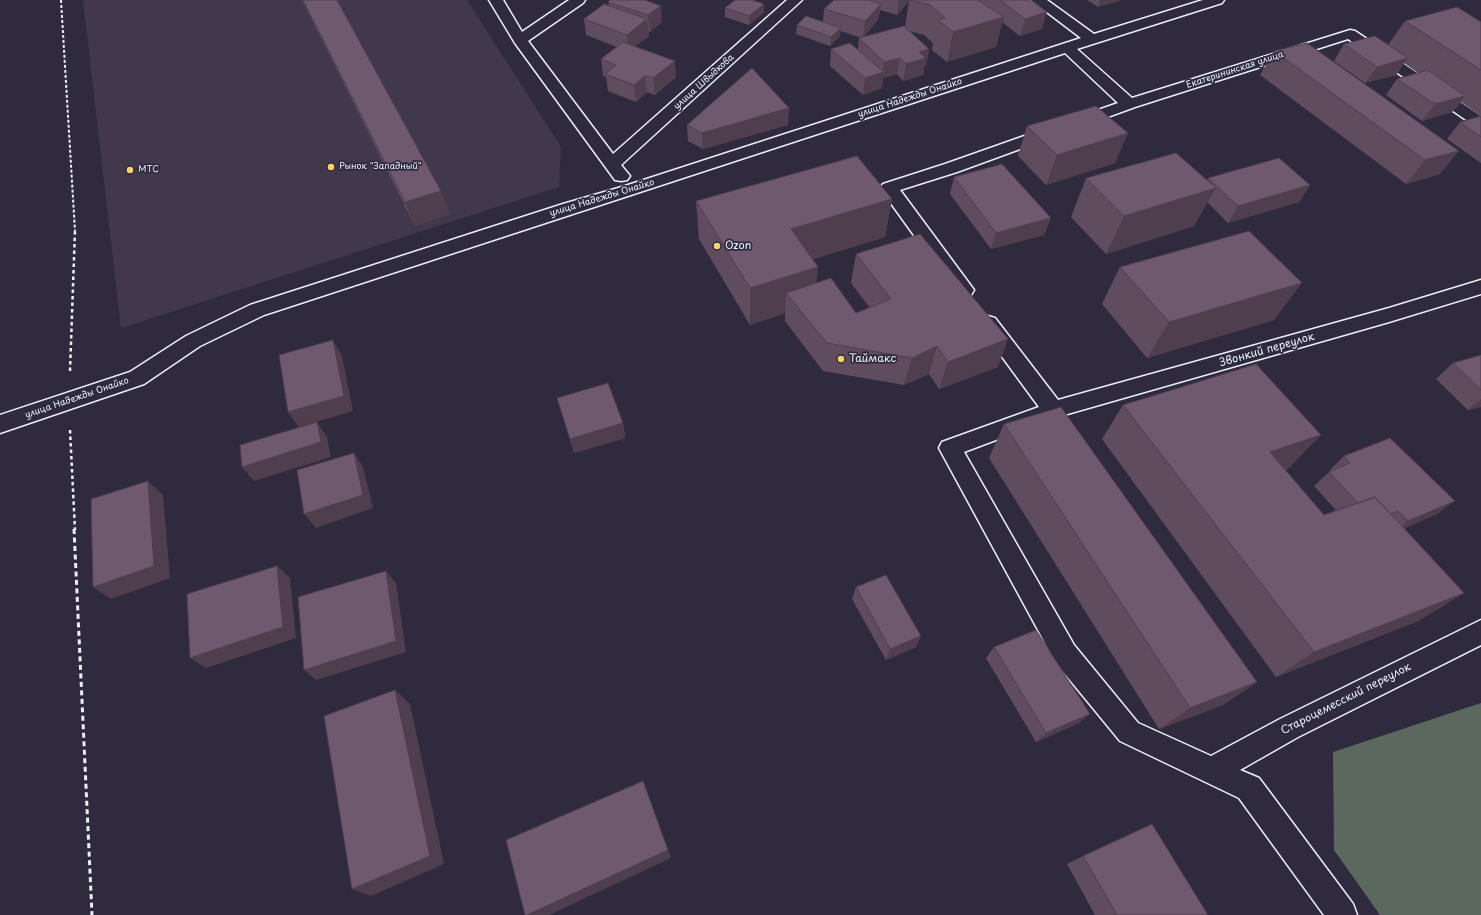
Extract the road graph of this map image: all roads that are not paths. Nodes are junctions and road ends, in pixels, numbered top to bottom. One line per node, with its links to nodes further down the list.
1 (496, 0): 7 (street)
2 (578, 0): 7 (street)
3 (795, 0): 11 (street, улица Швыдкова)
4 (1038, 0): 6 (street)
5 (1216, 0): 6 (street, улица Надежды Онайко)
6 (1092, 39): 8 (street, улица Надежды Онайко)
7 (520, 40): 11 (street)
8 (1067, 47): 9 (street); 12 (street, улица Надежды Онайко)
9 (1129, 104): 10 (street, Екатерининская улица); 14 (street)
10 (1481, 123)
11 (612, 164): 12 (street)
12 (631, 190): 15 (street, улица Надежды Онайко)
13 (1481, 287): 14 (street, Звонкий переулок)
14 (1053, 410): 17 (street, Звонкий переулок)
15 (0, 424)
16 (1481, 632): 17 (street, Староцемесский переулок)
17 (1212, 770): 18 (street)
18 (1342, 915)

